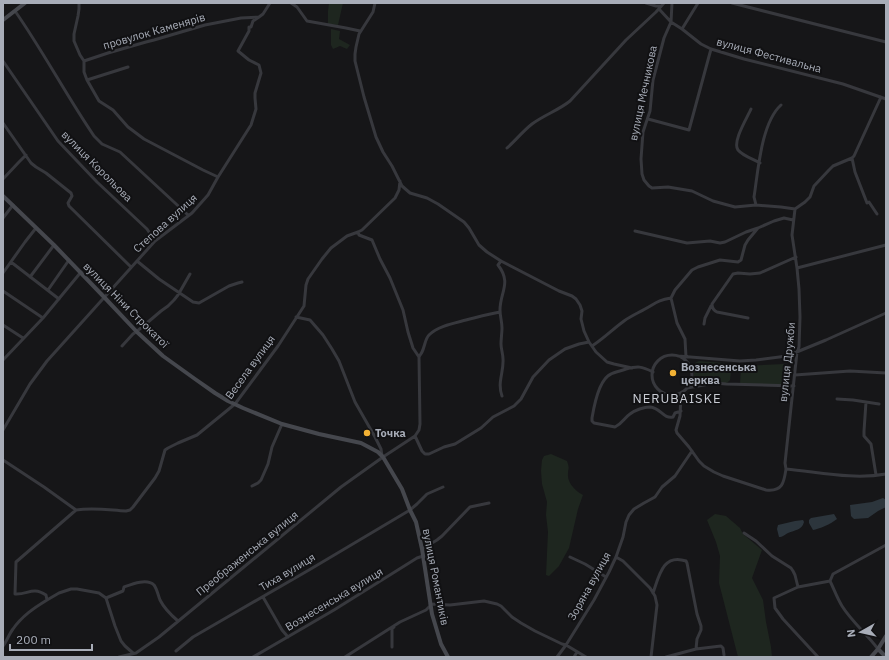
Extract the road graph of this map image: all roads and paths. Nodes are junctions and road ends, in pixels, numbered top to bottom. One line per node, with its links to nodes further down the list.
1 (25, 3): 11 (street)
2 (79, 3): 20 (street)
3 (270, 3): 12 (street)
4 (291, 3): 16 (street)
5 (375, 3): 16 (street)
6 (646, 3): 10 (street)
7 (672, 3): 14 (street, вулиця Мечникова)
8 (698, 3): 15 (street)
9 (732, 3): 17 (street)
10 (662, 6): 14 (street, вулиця Фестивальна); 29 (street)
11 (15, 10): 13 (street); 43 (street)
12 (259, 17): 20 (street, провулок Каменярів); 33 (street, Степова вулиця)
13 (3, 20)
14 (671, 22): 15 (street, вулиця Фестивальна); 27 (street, вулиця Мечникова)
15 (682, 29): 18 (street, вулиця Фестивальна)
16 (360, 32): 35 (street)
17 (886, 42)
18 (711, 49): 23 (street, вулиця Фестивальна); 27 (street)
19 (3, 61): 50 (street, вулиця Корольова)
20 (84, 61): 22 (street)
21 (128, 67): 22 (street)
22 (87, 80): 33 (street)
23 (881, 97): 24 (street, вулиця Фестивальна); 31 (street)
24 (886, 99)
25 (781, 105): 32 (street)
26 (750, 109): 32 (street)
27 (648, 119): 40 (street, вулиця Мечникова)
28 (3, 122): 30 (street)
29 (507, 148)
30 (26, 156): 34 (street); 58 (street)
31 (852, 158): 41 (street); 42 (street)
32 (760, 163): 40 (street)
33 (218, 177): 43 (street, Степова вулиця)
34 (3, 179)
35 (400, 181): 36 (street); 37 (street)
36 (399, 190): 37 (street); 48 (street, Весела вулиця)
37 (405, 190): 56 (street)
38 (3, 196): 39 (street, вулиця Ніни Строкатої)
39 (13, 205): 44 (street); 46 (street, вулиця Ніни Строкатої)
40 (756, 205): 41 (street, вулиця Мечникова)
41 (795, 209): 45 (street, вулиця Дружби)
42 (877, 214)
43 (188, 215): 50 (street, Степова вулиця)
44 (3, 218)
45 (793, 220): 47 (street); 53 (street, вулиця Дружби)
46 (36, 228): 51 (street, вулиця Ніни Строкатої); 57 (street)
47 (758, 228): 49 (street); 69 (street)
48 (358, 232): 74 (street, Весела вулиця); 86 (street)
49 (635, 232)
50 (156, 241): 55 (street, Степова вулиця)
51 (54, 245): 54 (street, вулиця Ніни Строкатої); 63 (street)
52 (886, 245): 59 (street)
53 (796, 257): 59 (street, вулиця Дружби); 71 (street)
54 (69, 260): 60 (street, вулиця Ніни Строкатої); 65 (street)
55 (137, 261): 58 (street, Степова вулиця); 67 (street)
56 (501, 261): 72 (street); 81 (street)
57 (11, 262): 61 (street); 63 (street)
58 (131, 267): 68 (street, Степова вулиця)
59 (797, 268): 84 (street, вулиця Дружби)
60 (81, 272): 68 (street, вулиця Ніни Строкатої); 70 (street)
61 (3, 273)
62 (190, 274): 67 (street)
63 (30, 277): 65 (street)
64 (242, 282): 67 (street)
65 (48, 290): 70 (street)
66 (3, 291): 75 (street)
67 (179, 293): 79 (street)
68 (104, 297): 79 (street, вулиця Ніни Строкатої); 105 (street, Степова вулиця)
69 (671, 298): 83 (street); 87 (street)
70 (59, 299): 75 (street)
71 (712, 304): 76 (street); 77 (street)
72 (500, 312): 86 (street); 96 (street)
73 (886, 313): 84 (street)
74 (296, 317): 99 (street, Весела вулиця); 108 (street)
75 (43, 318): 80 (street)
76 (748, 318)
77 (704, 324)
78 (3, 325): 80 (street)
79 (137, 332): 82 (street); 99 (street, вулиця Ніни Строкатої)
80 (23, 338): 88 (street)
81 (589, 342): 83 (street); 106 (street)
82 (122, 346)
83 (592, 346): 89 (street)
84 (797, 352): 87 (street); 92 (street, вулиця Дружби)
85 (678, 356): 87 (street); 90 (street); 94 (street)
86 (418, 357): 106 (street)
87 (686, 357)
88 (4, 358)
89 (632, 368): 90 (street); 102 (street)
90 (653, 372): 95 (street)
91 (886, 372): 92 (street)
92 (795, 375): 93 (street, вулиця Дружби)
93 (794, 386): 94 (street); 110 (street, вулиця Дружби)
94 (687, 388): 95 (street)
95 (681, 393): 101 (street)
96 (502, 396)
97 (838, 399): 98 (street)
98 (866, 402): 100 (street); 112 (street)
99 (235, 404): 104 (street, вулиця Ніни Строкатої); 116 (street, Весела вулиця)
100 (879, 404)
101 (679, 413): 102 (street); 103 (street)
102 (673, 417): 103 (street)
103 (679, 419): 107 (street)
104 (282, 424): 108 (street, вулиця Ніни Строкатої); 113 (street)
105 (4, 427)
106 (415, 436): 108 (street, Преображенська вулиця)
107 (692, 451): 110 (street, вулиця Дружби); 123 (street, Зоряна вулиця)
108 (383, 457): 117 (street, вулиця Романтиків); 132 (street, Преображенська вулиця)
109 (3, 460): 116 (street)
110 (786, 469): 112 (street)
111 (886, 474): 112 (street)
112 (876, 475)
113 (252, 486)
114 (443, 487): 117 (street, Тиха вулиця)
115 (488, 503): 120 (street)
116 (76, 510): 130 (street)
117 (410, 510): 120 (street, вулиця Романтиків); 128 (street, Тиха вулиця)
118 (744, 533): 126 (street)
119 (886, 545): 125 (street)
120 (422, 549): 121 (street, вулиця Романтиків)
121 (423, 556): 131 (street, вулиця Романтиків); 135 (street, Вознесенська вулиця)
122 (570, 557): 124 (street)
123 (616, 557): 124 (street, Зоряна вулиця); 127 (street)
124 (606, 577): 136 (street, Зоряна вулиця)
125 (830, 581): 126 (street); 140 (street)
126 (798, 587): 155 (street)
127 (653, 593): 139 (street); 153 (street)
128 (263, 597): 135 (street); 141 (street, Тиха вулиця)
129 (106, 598): 130 (street); 132 (street); 143 (street)
130 (47, 600): 137 (street)
131 (430, 605): 133 (street); 136 (street); 149 (street, вулиця Романтиків)
132 (178, 622): 143 (street, Преображенська вулиця)
133 (395, 625): 138 (street); 148 (street)
134 (886, 636): 140 (street)
135 (288, 637): 147 (street, Вознесенська вулиця)
136 (566, 645): 142 (street); 150 (street, Зоряна вулиця)
137 (3, 646)
138 (392, 647)
139 (696, 649): 144 (street); 154 (street)
140 (878, 649): 156 (street); 157 (street)
141 (176, 651)
142 (577, 652): 151 (street); 152 (street)
143 (135, 653): 145 (street, Преображенська вулиця); 146 (street)
144 (724, 655)
145 (120, 657)
146 (138, 657)
147 (253, 657)
148 (345, 657)
149 (448, 657)
150 (557, 657)
151 (574, 657)
152 (586, 657)
153 (651, 657)
154 (666, 657)
155 (818, 657)
156 (871, 657)
157 (886, 657)

